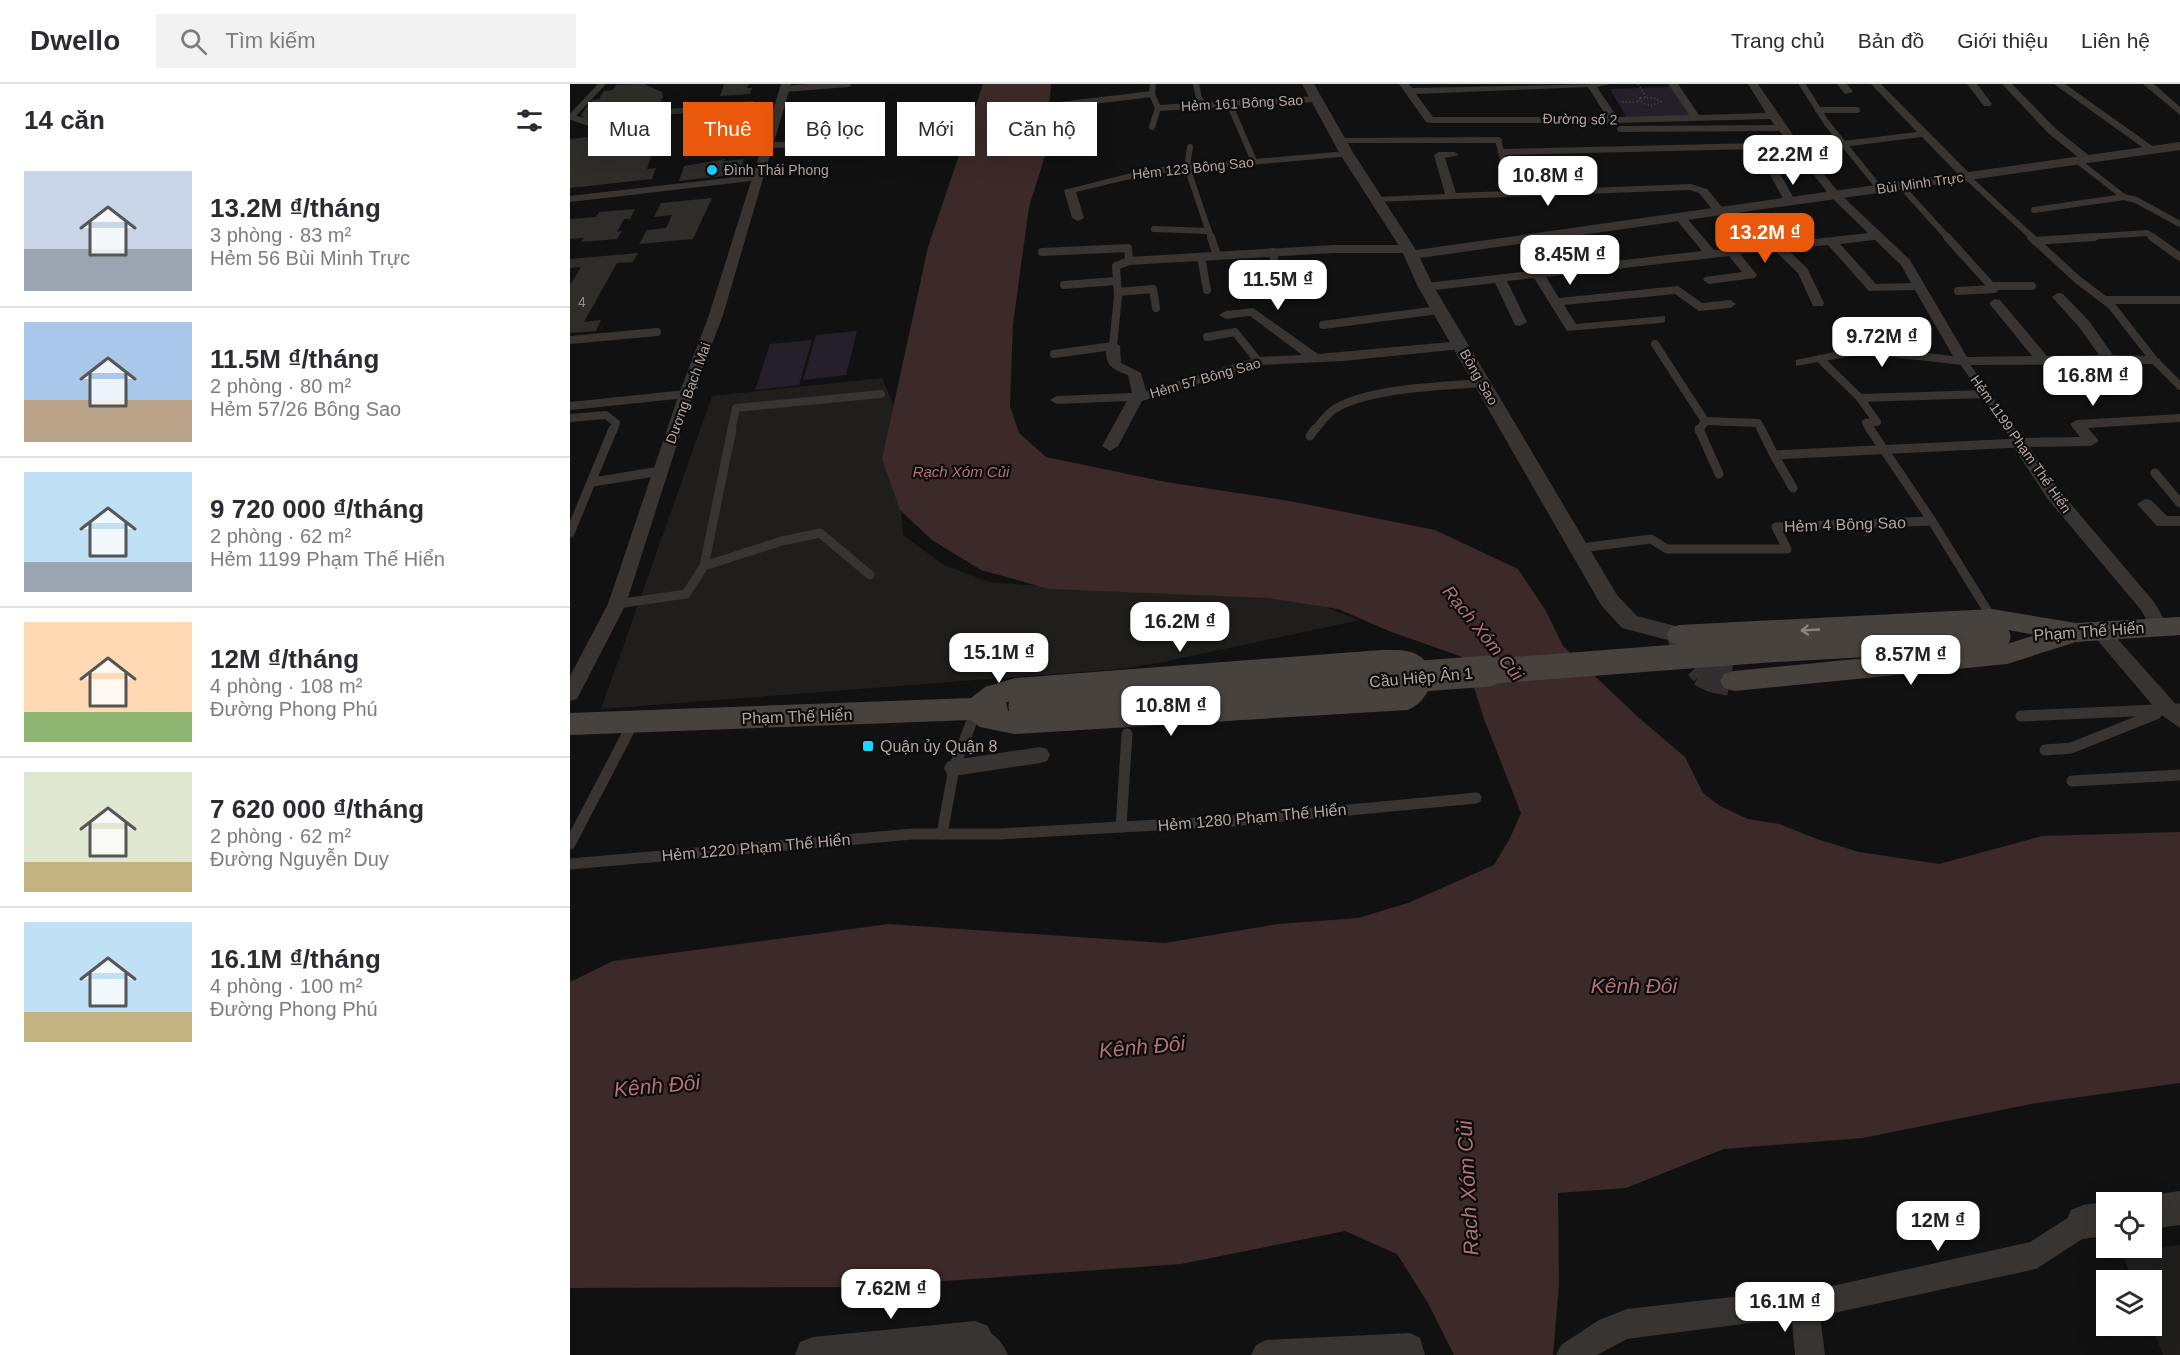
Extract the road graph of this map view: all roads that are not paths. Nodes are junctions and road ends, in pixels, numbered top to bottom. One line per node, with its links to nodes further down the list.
1 (602, 84): 24 (lane)
2 (848, 84): 16 (lane)
3 (1153, 84): 18 (lane, Hẻm 161 Bông Sao)
4 (1196, 84): 23 (lane)
5 (1308, 84): 19 (street, Bông Sao)
6 (1591, 84): 7 (street); 17 (street); 32 (street)
7 (1605, 84)
8 (1673, 84): 30 (street)
9 (1753, 84): 29 (street)
10 (1802, 84): 26 (lane)
11 (1876, 84): 36 (street)
12 (1972, 84): 22 (street)
13 (2007, 84): 50 (street)
14 (2059, 84): 44 (street)
15 (2148, 84): 28 (street)
16 (785, 86): 35 (street, Dương Bạch Mai)
17 (1406, 88): 32 (street, Đường số 2)
18 (1152, 94): 20 (lane); 25 (lane, Hẻm 161 Bông Sao)
19 (1316, 99): 21 (lane, Hẻm 161 Bông Sao); 38 (street, Bông Sao)
20 (1085, 102)
21 (1229, 103): 23 (lane, Hẻm 161 Bông Sao); 49 (lane)
22 (1987, 104)
23 (1203, 105): 25 (lane, Hẻm 161 Bông Sao)
24 (574, 108): 31 (lane)
25 (1158, 108): 33 (lane)
26 (1818, 110): 27 (lane); 39 (lane)
27 (1857, 110)
28 (2180, 112)
29 (1773, 116): 30 (street, Đường số 2); 34 (street)
30 (1696, 118): 32 (street, Đường số 2)
31 (588, 123)
32 (1617, 125): 34 (lane)
33 (1152, 127)
34 (1783, 128): 40 (street)
35 (773, 130)
36 (1923, 134): 39 (street); 53 (street)
37 (1498, 140): 38 (street); 45 (lane)
38 (1340, 141): 46 (street, Bông Sao)
39 (1843, 144): 40 (street); 55 (lane)
40 (1796, 145): 41 (lane); 57 (street)
41 (1759, 146): 45 (street); 62 (street)
42 (2180, 146): 44 (street, Bùi Minh Trực)
43 (1190, 147): 51 (lane)
44 (2153, 150): 50 (street, Bùi Minh Trực)
45 (1502, 153): 56 (lane)
46 (1347, 154): 49 (street, Hẻm 123 Bông Sao); 61 (street, Bông Sao)
47 (1454, 155): 58 (street)
48 (766, 156): 52 (street, Dương Bạch Mai)
49 (1254, 161): 51 (street, Hẻm 123 Bông Sao)
50 (2083, 161): 53 (street, Bùi Minh Trực); 59 (lane)
51 (1186, 167): 65 (street, Hẻm 123 Bông Sao); 69 (lane)
52 (760, 177): 60 (street); 127 (street, Dương Bạch Mai)
53 (1967, 177): 54 (street, Bùi Minh Trực); 72 (lane)
54 (1901, 186): 55 (street, Bùi Minh Trực); 90 (lane)
55 (1880, 189): 57 (street, Bùi Minh Trực)
56 (1512, 193): 58 (street); 64 (street)
57 (1835, 195): 62 (street, Bùi Minh Trực); 70 (street)
58 (1451, 196): 61 (street)
59 (2124, 197): 63 (lane); 67 (lane)
60 (570, 199)
61 (1377, 200): 76 (street, Bông Sao)
62 (1790, 202): 64 (street, Bùi Minh Trực)
63 (2034, 210)
64 (1720, 212): 66 (street, Bùi Minh Trực)
65 (1078, 218)
66 (1681, 218): 76 (street, Bùi Minh Trực); 78 (street)
67 (2180, 224)
68 (1154, 229): 69 (lane)
69 (1209, 231): 79 (lane)
70 (1877, 236): 71 (street); 89 (street)
71 (1831, 241): 73 (street); 89 (street)
72 (2034, 241): 81 (lane); 97 (lane)
73 (1779, 248): 77 (street); 100 (street)
74 (1042, 252): 82 (lane)
75 (1274, 252): 76 (lane); 79 (lane); 88 (lane)
76 (1410, 252): 92 (street, Bông Sao)
77 (1732, 252): 78 (street); 85 (street)
78 (1711, 254): 83 (street)
79 (1217, 256): 80 (lane)
80 (1201, 257): 82 (lane); 93 (lane)
81 (2180, 257)
82 (1129, 261): 86 (lane)
83 (1538, 274): 84 (street); 99 (street)
84 (1500, 279): 92 (street); 107 (street)
85 (1709, 280)
86 (1117, 281): 87 (lane); 95 (lane)
87 (1064, 285)
88 (1277, 285)
89 (1919, 286): 122 (street)
90 (1992, 286): 91 (lane); 94 (lane)
91 (2032, 286)
92 (1426, 287): 104 (street, Bông Sao)
93 (1207, 290)
94 (1958, 291)
95 (1118, 292): 103 (lane); 114 (lane)
96 (2058, 297): 118 (street)
97 (2105, 300): 98 (lane); 120 (lane)
98 (2180, 300)
99 (1556, 302): 102 (street); 106 (street)
100 (1818, 303)
101 (1995, 303): 117 (street)
102 (1730, 304)
103 (1156, 308)
104 (1439, 310): 108 (lane); 113 (street, Bông Sao)
105 (1226, 315): 116 (street)
106 (1660, 319)
107 (1520, 321)
108 (1323, 325)
109 (657, 332): 111 (lane)
110 (1207, 337): 121 (lane)
111 (570, 340)
112 (1655, 344): 136 (lane)
113 (1461, 345): 116 (street, Hẻm 57 Bông Sao); 125 (street, Bông Sao)
114 (1113, 346): 115 (lane); 130 (street)
115 (1054, 354)
116 (1315, 358): 121 (street, Hẻm 57 Bông Sao)
117 (2042, 359): 118 (street); 122 (street)
118 (2109, 359): 120 (street)
119 (1820, 360): 122 (street, Hẻm 1199 Phạm Thế Hiển); 123 (street, Hẻm 1199 Phạm Thế Hiển); 131 (lane)
120 (2154, 360): 124 (lane)
121 (1258, 361): 130 (street, Hẻm 57 Bông Sao)
122 (1963, 361): 129 (lane, Hẻm 1199 Phạm Thế Hiển)
123 (1802, 363)
124 (2176, 377): 126 (lane)
125 (1483, 383): 137 (lane); 152 (street, Bông Sao)
126 (2180, 386)
127 (686, 394): 133 (lane); 142 (street, Dương Bạch Mai)
128 (881, 394): 153 (lane)
129 (1985, 394): 131 (lane); 138 (lane, Hẻm 1199 Phạm Thế Hiển)
130 (1138, 397): 132 (street, Hẻm 57 Bông Sao); 139 (street)
131 (1860, 398): 140 (lane)
132 (1057, 400)
133 (570, 406)
134 (2180, 417): 138 (street)
135 (570, 418): 145 (lane)
136 (1705, 421): 141 (lane); 144 (lane)
137 (1310, 436)
138 (2019, 443): 140 (lane); 156 (street, Hẻm 1199 Phạm Thế Hiển)
139 (1110, 446)
140 (1884, 451): 141 (lane); 149 (lane)
141 (1774, 455): 146 (lane)
142 (660, 471): 145 (lane); 155 (street, Dương Bạch Mai)
143 (2155, 473): 147 (lane)
144 (1719, 474)
145 (593, 482): 151 (lane)
146 (1793, 488)
147 (2180, 503)
148 (2145, 504): 150 (street)
149 (1932, 521): 152 (lane, Hẻm 4 Bông Sao); 157 (lane)
150 (2180, 521)
151 (570, 533)
152 (1581, 548): 159 (street, Bông Sao)
153 (704, 566): 154 (lane); 155 (lane)
154 (870, 575)
155 (617, 604): 161 (street, Dương Bạch Mai)
156 (2175, 626): 158 (main road, Phạm Thế Hiển)
157 (1995, 628): 158 (main road, Phạm Thế Hiển); 159 (main road, one-way to 159); 162 (main road, Cầu Hiệp Ân 1, bridge)
158 (2088, 632): 160 (main road); 164 (street)
159 (1679, 635)
160 (1734, 681)
161 (570, 694)
162 (1024, 706): 163 (main road, Phạm Thế Hiển)
163 (977, 709): 163 (main road); 166 (main road, Phạm Thế Hiển); 171 (lane)
164 (2176, 713): 165 (lane); 169 (lane)
165 (2021, 716)
166 (633, 723): 167 (main road, Phạm Thế Hiển); 177 (lane)
167 (570, 724)
168 (1127, 734): 175 (lane)
169 (2045, 750)
170 (1040, 755): 171 (street)
171 (954, 768): 176 (lane)
172 (2180, 775): 173 (lane)
173 (2072, 781)
174 (1476, 798): 175 (lane, Hẻm 1280 Phạm Thế Hiển)
175 (1121, 827): 176 (lane, Hẻm 1280 Phạm Thế Hiển)
176 (942, 834): 178 (lane, Hẻm 1220 Phạm Thế Hiển)
177 (570, 844)
178 (570, 864)
179 (2180, 1208): 180 (street)
180 (2162, 1210)
181 (2095, 1220): 182 (street)
182 (1805, 1306): 187 (street); 188 (street)
183 (982, 1350): 184 (street)
184 (813, 1355)
185 (1266, 1355): 186 (street)
186 (1410, 1355)
187 (1570, 1355)
188 (1810, 1355)

